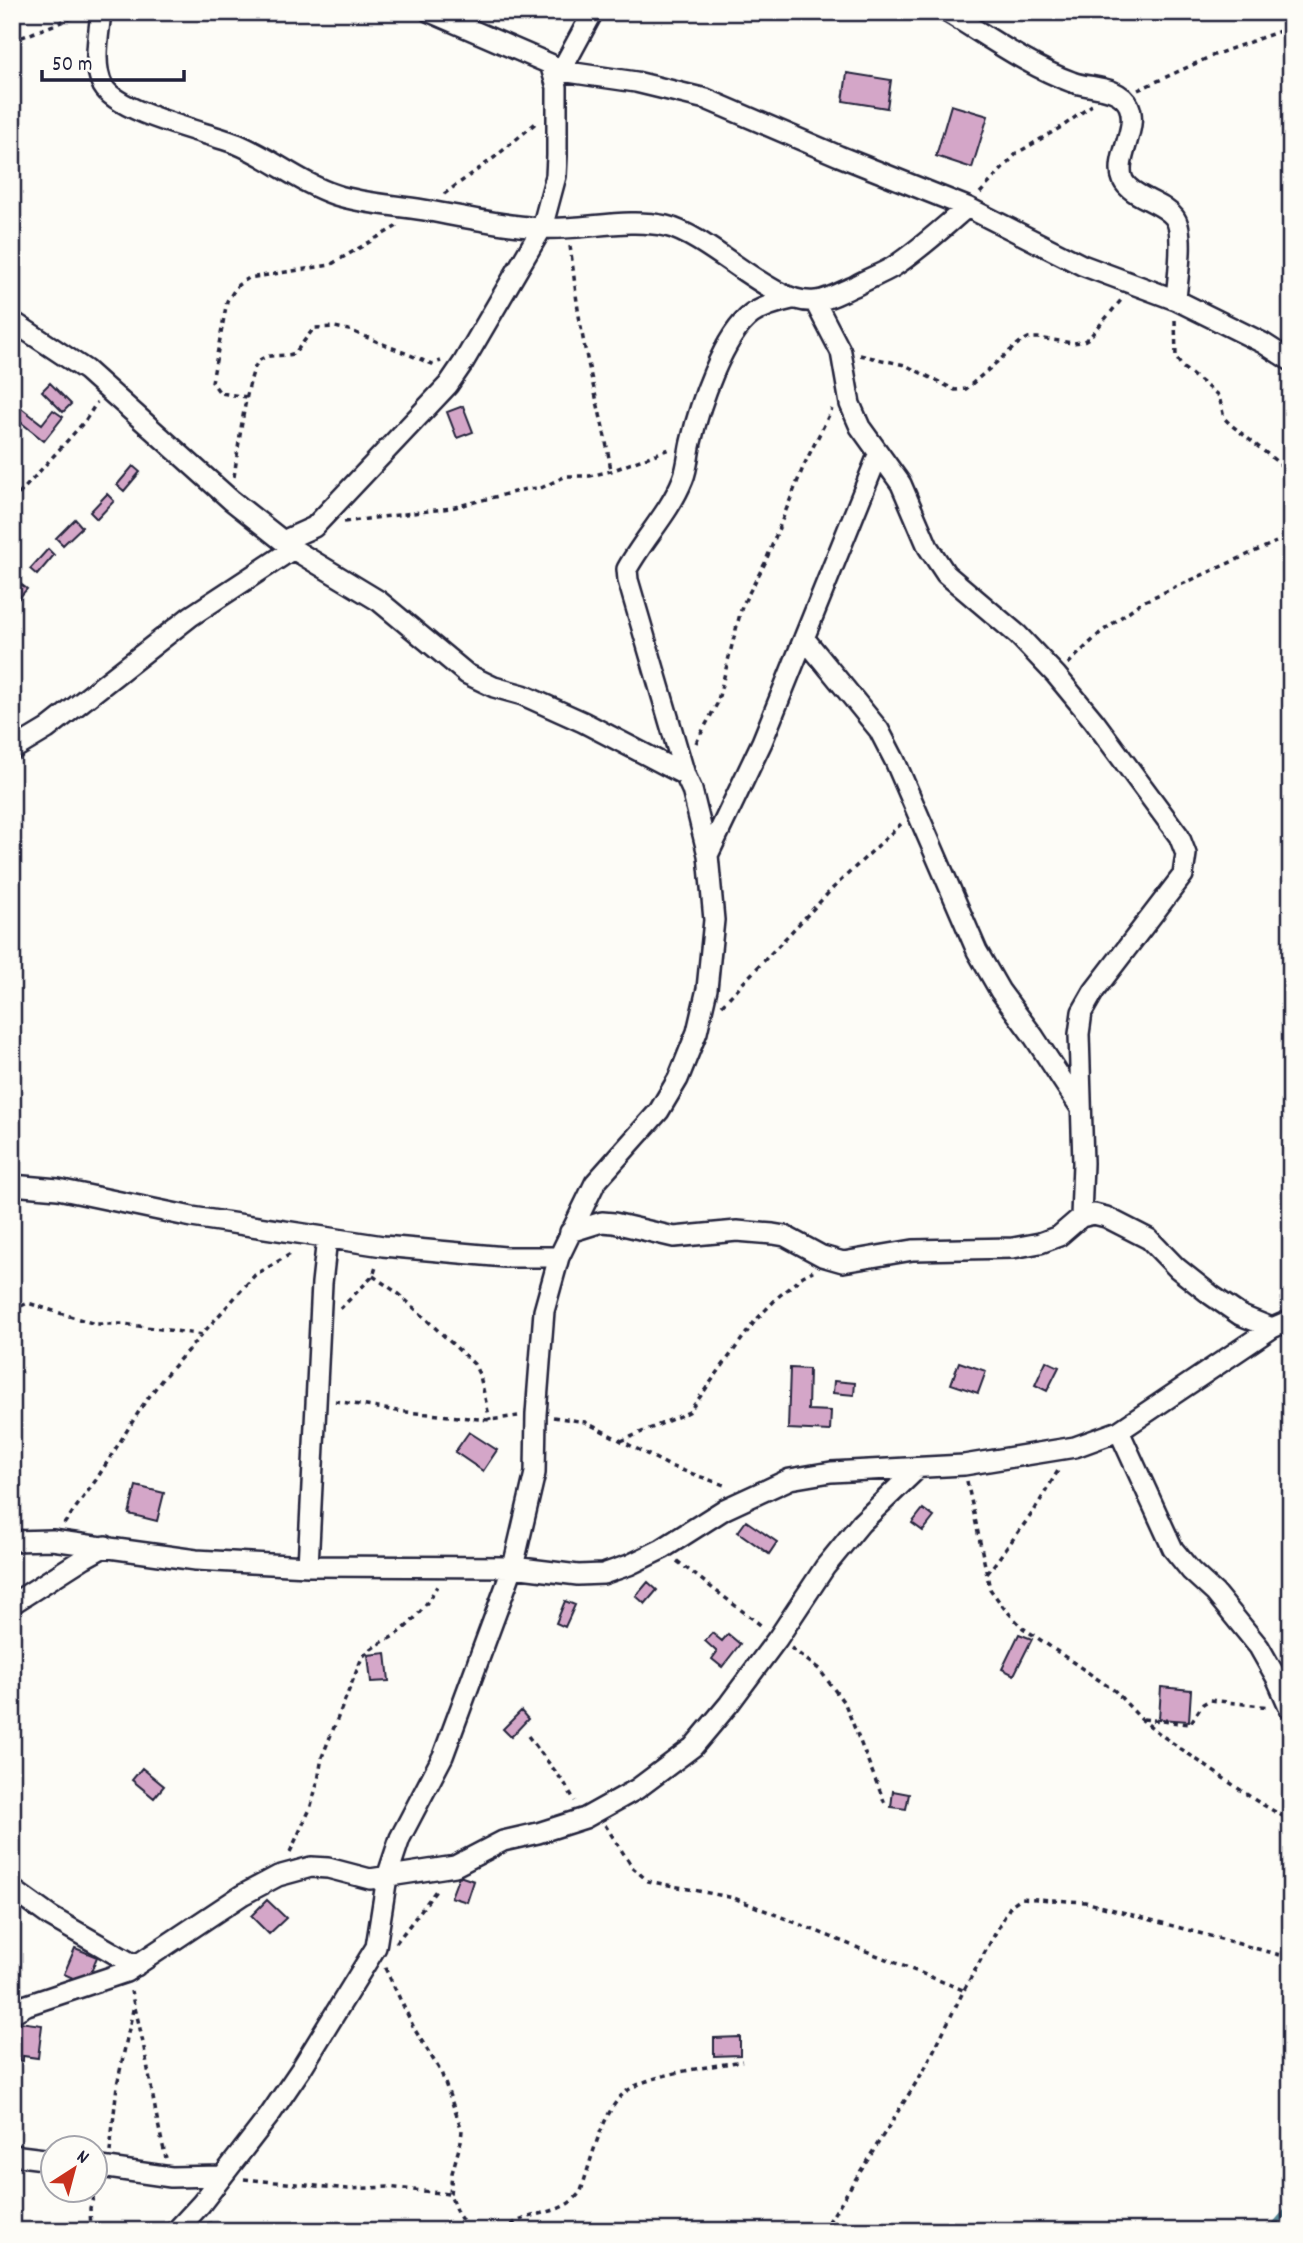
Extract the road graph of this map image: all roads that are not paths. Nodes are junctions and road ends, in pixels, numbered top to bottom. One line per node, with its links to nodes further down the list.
1 (101, 12): 7 (street)
2 (430, 12): 5 (street)
3 (593, 12): 5 (street)
4 (947, 12): 9 (street)
5 (556, 67): 6 (street); 7 (street)
6 (967, 207): 9 (street); 10 (street)
7 (542, 228): 8 (street); 14 (street)
8 (792, 299): 10 (street); 17 (street)
9 (1176, 300): 12 (street)
10 (815, 302): 13 (street)
11 (12, 321): 14 (street)
12 (1291, 361)
13 (878, 455): 15 (street); 19 (street)
14 (288, 545): 16 (street); 17 (street)
15 (804, 638): 18 (street); 19 (street)
16 (12, 750)
17 (684, 770): 18 (street)
18 (708, 855): 22 (street)
19 (1080, 1107): 21 (street)
20 (12, 1185): 23 (street)
21 (1081, 1217): 22 (street); 26 (street)
22 (570, 1232): 24 (street)
23 (324, 1237): 24 (street); 31 (street)
24 (559, 1257): 32 (street)
25 (1291, 1320): 26 (street)
26 (1272, 1328): 27 (street)
27 (1119, 1431): 28 (street); 34 (street)
28 (917, 1469): 32 (street); 35 (street)
29 (12, 1541): 30 (street)
30 (106, 1546): 31 (street); 33 (street)
31 (308, 1566): 32 (street)
32 (513, 1567): 35 (street)
33 (12, 1604)
34 (1290, 1709)
35 (387, 1877): 37 (street); 42 (street)
36 (12, 1889): 37 (street)
37 (131, 1969): 38 (street)
38 (12, 2012)
39 (12, 2155): 40 (street)
40 (38, 2158)
41 (108, 2168): 42 (street)
42 (222, 2176): 43 (street)
43 (176, 2231)

